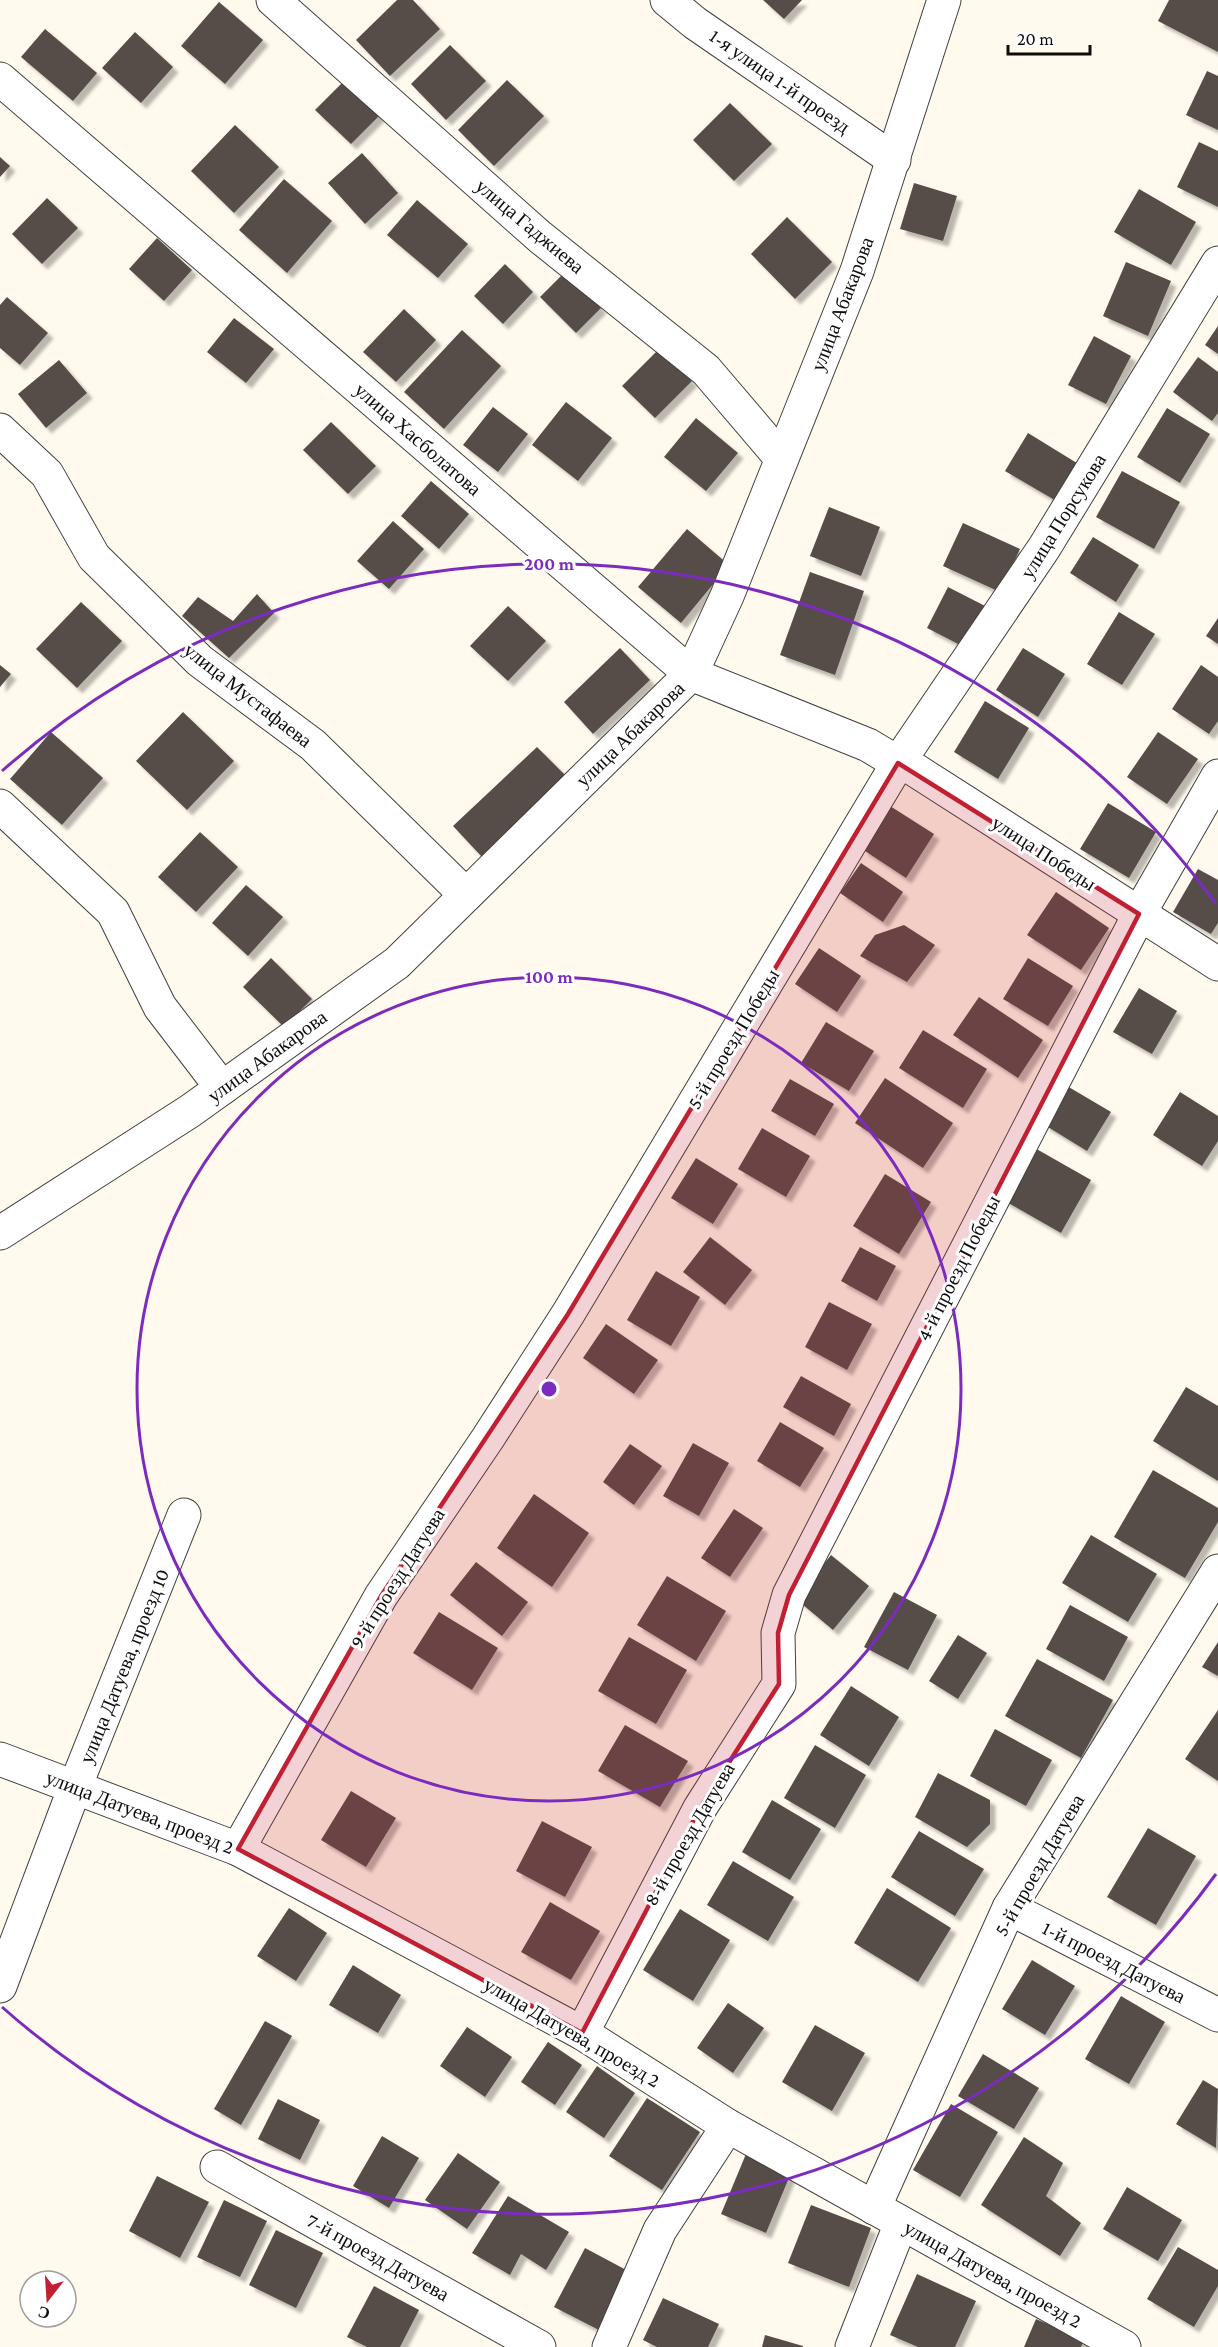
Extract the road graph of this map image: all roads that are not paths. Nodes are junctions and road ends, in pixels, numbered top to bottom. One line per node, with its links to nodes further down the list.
1 (273, 0): 8 (street, улица Гаджиева)
2 (668, 0): 5 (street, 1-я улица 1-й проезд)
3 (944, 0): 5 (street, улица Абакарова)
4 (0, 80): 9 (street, улица Хасболатова)
5 (894, 160): 8 (street, улица Абакарова)
6 (1218, 263): 11 (street, улица Порсукова)
7 (0, 430): 14 (street, улица Мустафаева)
8 (781, 458): 9 (street, улица Абакарова)
9 (691, 674): 10 (street, улица Хасболатова); 14 (street, улица Абакарова)
10 (868, 745): 11 (street, улица Победы)
11 (898, 763): 15 (street, улица Победы); 19 (street, 5-й проезд Победы)
12 (1218, 776): 15 (street, 4-й проезд Победы)
13 (0, 806): 17 (street)
14 (466, 895): 17 (street, улица Абакарова)
15 (1142, 910): 16 (street, улица Победы); 22 (street, 4-й проезд Победы)
16 (1218, 964)
17 (222, 1088): 18 (street, улица Абакарова)
18 (0, 1233)
19 (568, 1314): 25 (street, 9-й проезд Датуева)
20 (184, 1515): 24 (street, улица Датуева, проезд 10)
21 (1218, 1571): 26 (street, 5-й проезд Датуева)
22 (778, 1633): 29 (street, 8-й проезд Датуева)
23 (0, 1759): 24 (street, улица Датуева, проезд 2)
24 (75, 1787): 25 (street, улица Датуева, проезд 2); 27 (street, улица Датуева, проезд 10)
25 (238, 1850): 29 (street, улица Датуева, проезд 2)
26 (1009, 1908): 28 (street, 1-й проезд Датуева); 32 (street, 5-й проезд Датуева)
27 (0, 1986)
28 (1218, 2015)
29 (582, 2033): 30 (street, улица Датуева, проезд 2)
30 (729, 2126): 32 (street, улица Датуева, проезд 2); 35 (street)
31 (217, 2167): 34 (street, 7-й проезд Датуева)
32 (887, 2215): 33 (street, улица Датуева, проезд 2); 36 (street, 5-й проезд Датуева)
33 (1113, 2344)
34 (538, 2347)
35 (609, 2347)
36 (852, 2347)

